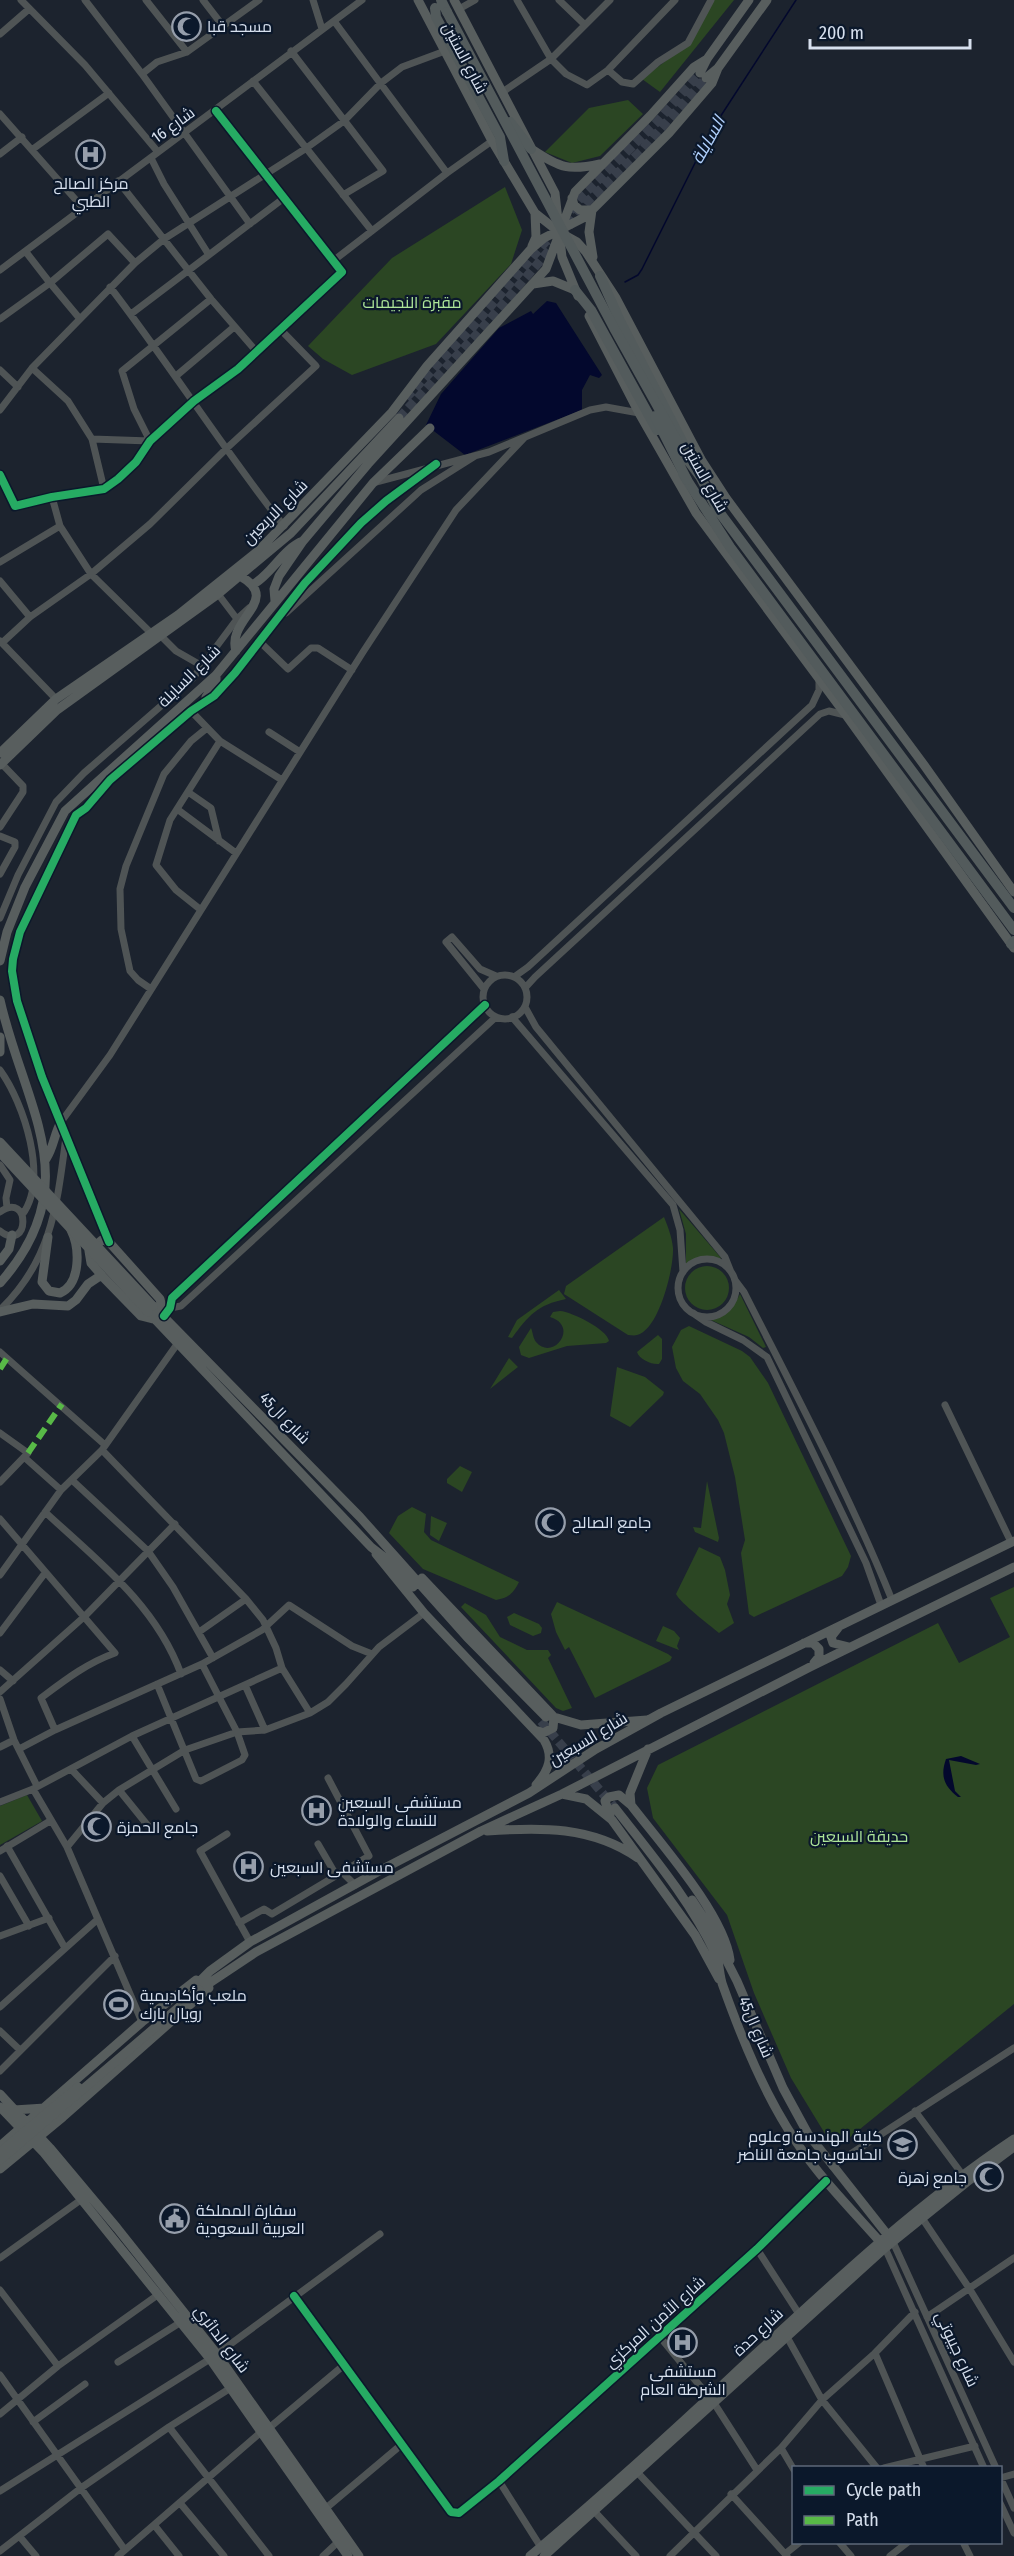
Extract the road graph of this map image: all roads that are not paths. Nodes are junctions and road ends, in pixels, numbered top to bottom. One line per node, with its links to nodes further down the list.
1 (21, 0): 19 (street)
2 (85, 0): 33 (street)
3 (146, 0): 28 (street)
4 (203, 0): 23 (street)
5 (259, 0): 23 (street)
6 (313, 0): 24 (street)
7 (362, 0): 21 (street, شارع 16)
8 (418, 0): 27 (main road, شارع الستين)
9 (454, 0): 20 (main road, شارع الستين)
10 (475, 0): 20 (street)
11 (517, 0): 29 (street)
12 (559, 0): 22 (street)
13 (610, 0): 22 (street)
14 (675, 0): 32 (street)
15 (711, 0): 32 (street)
16 (748, 0): 30 (main road)
17 (767, 0): 31 (main road)
18 (440, 6): 46 (highway); 50 (highway); 106 (highway, شارع الستين, bridge); 107 (highway, شارع الستين, bridge)
19 (29, 9): 25 (street); 37 (street)
20 (459, 9): 36 (main road, شارع الستين)
21 (334, 21): 24 (street, شارع 16); 35 (street)
22 (584, 24): 29 (street)
23 (224, 26): 28 (street)
24 (322, 29): 26 (street, شارع 16)
25 (0, 34)
26 (291, 51): 34 (street, شارع 16); 40 (street)
27 (445, 51): 35 (street); 43 (main road, شارع الستين)
28 (187, 52): 33 (street)
29 (551, 59): 32 (street); 36 (street)
30 (707, 59): 31 (main road); 51 (main road)
31 (718, 68): 62 (main road, شارع الاربعين)
32 (608, 70)
33 (142, 74): 41 (street)
34 (253, 81): 38 (street, شارع 16); 45 (street)
35 (381, 83): 40 (street); 53 (street)
36 (504, 90): 46 (main road, شارع الستين)
37 (109, 93): 44 (street); 47 (street)
38 (216, 111): 41 (street, شارع 16); 54 (street)
39 (0, 114): 42 (street)
40 (344, 121): 45 (street); 57 (street)
41 (185, 132): 47 (street, شارع 16); 58 (street)
42 (22, 137): 44 (street); 48 (street)
43 (492, 141): 50 (main road, شارع الستين); 53 (street)
44 (33, 149): 61 (street)
45 (305, 149): 54 (street); 57 (street)
46 (531, 149): 51 (main road); 52 (main road, شارع الستين)
47 (158, 152): 49 (street, شارع 16)
48 (0, 154)
49 (151, 158): 55 (street, شارع 16); 64 (street)
50 (504, 161): 56 (main road, شارع الستين)
51 (600, 164): 60 (main road)
52 (543, 171): 56 (main road); 67 (main road, شارع الستين)
53 (447, 173): 66 (street)
54 (266, 176): 58 (street); 59 (street)
55 (118, 181): 61 (street, شارع 16); 68 (street)
56 (521, 189): 63 (main road, شارع الستين)
57 (343, 195): 66 (street)
58 (231, 197): 64 (street); 65 (street)
59 (284, 198): 65 (street); 72 (street)
60 (572, 198): 62 (main road); 67 (main road)
61 (83, 208): 70 (street, شارع 16)
62 (592, 210): 67 (main road, شارع الاربعين); 77 (main road)
63 (535, 213): 67 (main road, شارع الستين); 69 (main road)
64 (190, 223): 68 (street); 71 (street)
65 (250, 224): 71 (street)
66 (372, 231): 72 (street)
67 (559, 232): 69 (main road, شارع الاربعين); 74 (main road); 77 (main road, شارع الستين); 81 (main road, شارع الستين)
68 (164, 239): 73 (street); 76 (street)
69 (531, 249): 74 (main road); 112 (main road, شارع الاربعين)
70 (26, 252): 75 (street, شارع 16); 78 (street)
71 (209, 255): 76 (street)
72 (333, 261): 87 (street)
73 (135, 263): 78 (street); 80 (street)
74 (549, 263): 79 (main road)
75 (0, 270)
76 (188, 270): 82 (street); 83 (street)
77 (600, 276): 81 (main road); 106 (highway); 155 (main road, شارع الستين)
78 (50, 283): 84 (street); 85 (street)
79 (533, 284): 81 (main road); 103 (main road)
80 (110, 287): 83 (street); 85 (street)
81 (575, 290): 96 (main road, شارع الستين); 107 (highway)
82 (211, 299): 86 (street); 88 (street)
83 (131, 314): 88 (street)
84 (0, 319)
85 (80, 319): 90 (street)
86 (234, 327): 89 (street); 92 (street)
87 (280, 329): 89 (street); 101 (street)
88 (154, 347): 92 (street); 100 (street)
89 (256, 351): 94 (street)
90 (32, 368): 93 (street); 99 (street)
91 (0, 370): 93 (street)
92 (176, 376): 94 (street)
93 (18, 387): 95 (street)
94 (194, 401): 100 (street); 101 (street)
95 (0, 410)
96 (639, 413): 98 (street); 134 (main road, شارع الستين)
97 (430, 428): 108 (main road, شارع السايلة)
98 (524, 438): 102 (street); 132 (street)
99 (92, 439): 100 (street); 109 (street)
100 (150, 441): 109 (street)
101 (227, 448): 112 (street); 115 (street)
102 (477, 454): 104 (street); 125 (street)
103 (368, 464): 112 (main road, شارع الاربعين); 113 (main road)
104 (436, 464): 108 (street); 125 (street)
105 (0, 475): 110 (street)
106 (699, 475): 157 (highway, شارع الستين)
107 (687, 480): 160 (highway, شارع الستين)
108 (373, 483): 120 (main road, شارع السايلة)
109 (105, 489): 110 (street)
110 (52, 497): 111 (street)
111 (60, 526): 114 (street); 115 (street)
112 (287, 530): 113 (main road); 116 (main road, شارع الاربعين); 123 (main road, شارع الاربعين)
113 (303, 541): 118 (main road); 120 (main road)
114 (0, 562)
115 (91, 574): 122 (street); 126 (street)
116 (240, 576): 118 (main road); 119 (main road, شارع الاربعين)
117 (0, 581): 122 (street)
118 (254, 584): 121 (main road)
119 (218, 594): 123 (main road, شارع الاربعين); 124 (street)
120 (275, 601): 130 (main road, شارع السايلة)
121 (254, 604): 124 (street); 130 (main road)
122 (30, 617): 129 (street)
123 (180, 618): 126 (main road, شارع الاربعين); 127 (main road, شارع الاربعين)
124 (237, 619): 131 (street)
125 (268, 628): 128 (street)
126 (151, 633): 135 (main road, شارع الاربعين)
127 (160, 636): 131 (street); 143 (main road, شارع الاربعين)
128 (259, 641): 132 (street); 136 (street)
129 (1, 642): 135 (street)
130 (236, 651): 133 (main road, شارع السايلة)
131 (204, 667): 154 (street)
132 (352, 670): 142 (street)
133 (216, 675): 136 (main road); 162 (main road, شارع السايلة)
134 (819, 679): 138 (main road, شارع الستين); 146 (street)
135 (56, 699): 143 (main road, شارع الاربعين)
136 (206, 702): 137 (street)
137 (191, 711): 139 (street); 177 (street)
138 (846, 715): 148 (street); 161 (main road, شارع الستين)
139 (207, 728): 141 (street); 165 (street)
140 (269, 732): 142 (street)
141 (220, 741): 144 (street); 145 (street)
142 (300, 752): 144 (street)
143 (0, 760): 149 (street)
144 (282, 780): 152 (street)
145 (188, 792): 147 (street); 151 (street)
146 (705, 803): 148 (street); 164 (street)
147 (177, 809): 151 (street); 158 (street)
148 (715, 809): 166 (street)
149 (0, 827)
150 (0, 836): 153 (street)
151 (219, 841): 152 (street)
152 (236, 853): 158 (street)
153 (3, 871): 154 (street)
154 (18, 876): 159 (street)
155 (1010, 880): 156 (main road, شارع الستين)
156 (1014, 892)
157 (1014, 908)
158 (201, 910): 165 (street)
159 (0, 918)
160 (1014, 930)
161 (1013, 944)
162 (0, 961)
163 (496, 976): 164 (street); 167 (street); 167 (street)
164 (514, 977): 166 (street)
165 (151, 988): 177 (street)
166 (525, 988): 170 (street)
167 (484, 989): 169 (street)
168 (0, 1000): 173 (main road)
169 (485, 1005): 171 (street); 199 (street)
170 (525, 1006): 172 (street); 183 (street)
171 (496, 1017): 172 (street); 199 (street)
172 (512, 1017): 183 (street)
173 (2, 1019): 181 (main road)
174 (0, 1037): 175 (main road)
175 (0, 1052)
176 (0, 1070): 185 (street)
177 (61, 1122): 178 (street); 181 (main road)
178 (66, 1135): 189 (street); 190 (street)
179 (0, 1142): 198 (main road, شارع ال45, bridge)
180 (0, 1153): 186 (main road, شارع ال45, bridge)
181 (46, 1159): 196 (main road)
182 (0, 1165): 184 (street)
183 (676, 1203): 192 (street); 193 (street)
184 (3, 1210): 185 (street)
185 (22, 1215): 188 (street)
186 (68, 1226): 189 (main road, bridge); 198 (main road, شارع ال45, bridge)
187 (0, 1231): 188 (street)
188 (12, 1235): 191 (main road)
189 (48, 1237): 197 (street)
190 (109, 1242): 194 (main road); 199 (main road)
191 (0, 1262)
192 (683, 1272): 193 (street); 200 (street)
193 (731, 1272): 195 (street)
194 (104, 1278): 197 (main road); 198 (main road)
195 (735, 1280): 200 (street); 203 (street)
196 (0, 1284)
197 (0, 1311)
198 (152, 1312): 199 (main road, شارع ال45); 201 (main road, شارع ال45)
199 (167, 1312): 201 (main road, شارع ال45)
200 (693, 1313): 204 (street)
201 (180, 1340): 209 (street); 219 (main road, شارع ال45); 250 (main road, شارع ال45)
202 (0, 1352): 209 (street)
203 (775, 1354): 204 (street); 205 (street)
204 (767, 1357): 206 (street)
205 (795, 1395): 206 (street); 226 (street)
206 (787, 1398): 227 (street)
207 (945, 1405): 217 (street)
208 (0, 1433): 210 (street)
209 (104, 1447): 211 (street); 216 (street)
210 (24, 1457): 212 (street); 213 (street)
211 (73, 1481): 213 (street); 220 (street)
212 (0, 1482)
213 (61, 1490): 214 (street)
214 (45, 1512): 218 (street); 224 (street)
215 (0, 1519): 218 (street)
216 (175, 1524): 220 (street); 225 (street)
217 (1013, 1542): 226 (main road, شارع السبعين)
218 (22, 1544): 222 (street); 223 (street)
219 (371, 1547): 228 (main road); 250 (main road, شارع ال45)
220 (148, 1551): 224 (street); 232 (street)
221 (1014, 1567): 235 (main road, شارع السبعين)
222 (45, 1573): 229 (street); 233 (street)
223 (0, 1575)
224 (119, 1580): 229 (street); 242 (street)
225 (246, 1599): 231 (street); 232 (street)
226 (892, 1600): 227 (main road, شارع السبعين)
227 (882, 1605): 230 (main road, شارع السبعين)
228 (424, 1613): 236 (street); 255 (main road)
229 (86, 1616): 243 (street); 253 (street)
230 (842, 1624): 234 (main road, شارع السبعين); 235 (main road)
231 (266, 1626): 236 (street); 237 (street); 240 (street)
232 (199, 1632): 237 (street)
233 (0, 1633)
234 (803, 1643): 239 (main road); 252 (main road, شارع السبعين)
235 (851, 1647): 239 (main road, شارع السبعين)
236 (372, 1654): 249 (street)
237 (213, 1658): 238 (street)
238 (202, 1664): 242 (street); 247 (street)
239 (810, 1667): 261 (main road, شارع السبعين)
240 (282, 1668): 245 (street); 249 (street)
241 (0, 1670): 243 (street)
242 (181, 1674): 244 (street)
243 (13, 1681): 246 (street)
244 (158, 1684): 251 (street); 253 (street)
245 (244, 1685): 247 (street); 254 (street)
246 (0, 1692)
247 (218, 1697): 251 (street); 256 (street)
248 (0, 1699): 258 (street)
249 (310, 1713): 254 (street)
250 (547, 1718): 252 (main road); 255 (main road)
251 (172, 1719): 257 (street); 262 (street)
252 (650, 1719): 268 (main road, شارع السبعين)
253 (55, 1730): 260 (street)
254 (265, 1730): 256 (street)
255 (538, 1731): 268 (main road)
256 (237, 1732): 262 (street); 262 (street)
257 (132, 1736): 263 (street); 264 (street)
258 (14, 1740): 259 (street); 260 (street)
259 (0, 1747)
260 (19, 1749): 266 (street)
261 (648, 1749): 269 (main road, شارع السبعين); 272 (main road)
262 (185, 1750): 264 (street)
263 (71, 1769): 266 (street); 271 (street)
264 (152, 1770): 267 (street); 273 (street)
265 (328, 1778): 284 (street)
266 (35, 1787): 270 (street); 275 (street)
267 (119, 1790): 271 (street); 276 (street)
268 (530, 1793): 286 (main road, شارع السبعين)
269 (562, 1794): 274 (main road); 277 (main road, شارع السبعين)
270 (0, 1802)
271 (103, 1803): 281 (street)
272 (631, 1805): 274 (main road); 295 (main road)
273 (176, 1809)
274 (612, 1820): 283 (main road)
275 (50, 1821): 280 (street); 281 (street)
276 (149, 1827)
277 (481, 1831): 283 (main road); 296 (main road, شارع السبعين)
278 (227, 1834): 289 (street)
279 (318, 1844): 284 (street)
280 (7, 1846): 282 (street); 287 (street)
281 (67, 1847): 288 (street)
282 (0, 1851)
283 (643, 1862): 297 (main road)
284 (339, 1873): 286 (street); 289 (street)
285 (0, 1876): 290 (street)
286 (355, 1885): 292 (main road, شارع السبعين)
287 (49, 1918): 290 (street); 293 (street)
288 (98, 1919): 293 (street); 294 (street)
289 (239, 1923): 292 (street)
290 (29, 1926): 291 (street)
291 (0, 1935)
292 (250, 1942): 296 (main road, شارع السبعين)
293 (64, 1948): 299 (street)
294 (115, 1956): 300 (street); 303 (street)
295 (731, 1968): 297 (main road, شارع ال45); 305 (main road, شارع ال45)
296 (214, 1974): 298 (main road, شارع السبعين); 300 (main road); 312 (main road)
297 (722, 1984): 307 (main road, شارع ال45)
298 (196, 1989): 321 (main road, bridge); 322 (main road, bridge)
299 (0, 2007)
300 (142, 2022): 308 (main road)
301 (0, 2031): 303 (street)
302 (1014, 2048): 310 (street)
303 (20, 2050): 304 (street)
304 (0, 2071)
305 (783, 2088): 307 (main road); 323 (main road, شارع ال45)
306 (0, 2094): 311 (main road)
307 (770, 2095): 325 (main road, شارع ال45)
308 (48, 2106): 311 (main road); 312 (main road); 313 (main road)
309 (0, 2107): 311 (main road)
310 (915, 2111): 323 (street); 324 (street)
311 (13, 2113): 313 (main road); 317 (main road)
312 (63, 2117): 314 (main road)
313 (24, 2126): 315 (main road); 317 (main road)
314 (47, 2130): 315 (main road); 319 (main road)
315 (36, 2139): 318 (main road); 319 (main road)
316 (1014, 2139): 324 (main road, شارع حدة)
317 (3, 2143)
318 (23, 2150): 319 (main road); 322 (main road)
319 (47, 2150): 326 (main road, شارع الدائري); 328 (main road, شارع الدائري)
320 (1013, 2150): 327 (main road, شارع حدة)
321 (0, 2152): 322 (main road)
322 (1, 2165)
323 (832, 2166): 331 (main road, شارع ال45)
324 (962, 2174): 331 (main road, شارع حدة)
325 (826, 2181): 331 (main road, شارع ال45); 332 (street, شارع الأمن المركزي)
326 (82, 2199): 328 (main road, شارع الدائري); 333 (street)
327 (922, 2218): 331 (main road, شارع حدة); 335 (street)
328 (112, 2230): 330 (main road, شارع الدائري)
329 (380, 2234): 338 (street)
330 (119, 2238): 337 (main road, شارع الدائري); 346 (main road, شارع الدائري)
331 (886, 2241): 339 (street, شارع جيبوتي); 340 (main road, شارع حدة); 341 (street, شارع جيبوتي); 344 (main road, شارع حدة)
332 (757, 2249): 340 (street); 343 (street, شارع الأمن المركزي)
333 (0, 2258)
334 (1013, 2261): 335 (street)
335 (969, 2288): 341 (street); 348 (street)
336 (0, 2290): 350 (street)
337 (159, 2294): 342 (main road, شارع الدائري); 350 (street)
338 (294, 2296): 346 (street); 349 (street, شارع الأمن المركزي)
339 (915, 2312): 345 (street); 362 (street, شارع جيبوتي)
340 (799, 2314): 355 (main road, شارع حدة)
341 (927, 2317): 370 (street, شارع جيبوتي)
342 (181, 2322): 346 (main road, شارع الدائري); 347 (street)
343 (660, 2337): 355 (street); 376 (street, شارع الأمن المركزي)
344 (788, 2337): 355 (main road, شارع حدة); 356 (street)
345 (875, 2353): 356 (street); 365 (street)
346 (213, 2356): 353 (main road, شارع الدائري); 360 (main road, شارع الدائري); 364 (street)
347 (118, 2362)
348 (1014, 2362)
349 (344, 2365): 360 (street); 361 (street, شارع الأمن المركزي)
350 (58, 2366): 354 (street)
351 (0, 2375): 354 (street)
352 (85, 2384): 358 (street)
353 (230, 2388): 359 (street); 360 (main road, شارع الدائري)
354 (18, 2400): 357 (street); 358 (street)
355 (712, 2400): 372 (street); 373 (main road, شارع حدة); 395 (main road, شارع حدة)
356 (822, 2400): 363 (street); 366 (street)
357 (0, 2414)
358 (33, 2422): 364 (street)
359 (169, 2427): 374 (street); 377 (street)
360 (265, 2430): 374 (street); 383 (main road, شارع الدائري); 389 (main road, شارع الدائري)
361 (401, 2445): 376 (street, شارع الأمن المركزي); 383 (street)
362 (975, 2446): 365 (street); 369 (street, شارع جيبوتي)
363 (781, 2448): 371 (street); 372 (street)
364 (58, 2455): 377 (street); 378 (street)
365 (919, 2458): 367 (street); 368 (street)
366 (875, 2466)
367 (891, 2466)
368 (923, 2466)
369 (983, 2466)
370 (995, 2466)
371 (792, 2467)
372 (757, 2470): 379 (street)
373 (637, 2472): 384 (main road, شارع حدة); 386 (street)
374 (208, 2478): 380 (street); 401 (street)
375 (1002, 2480): 382 (street)
376 (500, 2481): 395 (street)
377 (81, 2488): 388 (street); 393 (street)
378 (0, 2491)
379 (731, 2494): 386 (street); 396 (street)
380 (180, 2503): 385 (street); 400 (street)
381 (1002, 2507): 387 (street)
382 (1014, 2508)
383 (326, 2509): 404 (main road, شارع الدائري)
384 (594, 2511): 395 (main road, شارع حدة); 406 (street)
385 (155, 2526): 393 (street); 399 (street)
386 (694, 2532): 407 (street); 408 (street)
387 (1014, 2533)
388 (20, 2537): 394 (street); 397 (street)
389 (338, 2542): 402 (street); 403 (main road, شارع الدائري)
390 (798, 2544): 396 (street)
391 (841, 2544): 409 (street)
392 (905, 2544): 410 (street)
393 (126, 2550): 398 (street)
394 (0, 2551)
395 (544, 2553): 405 (main road, شارع حدة)
396 (786, 2555)
397 (36, 2556)
398 (118, 2556)
399 (178, 2556)
400 (224, 2556)
401 (269, 2556)
402 (323, 2556)
403 (348, 2556)
404 (359, 2556)
405 (530, 2556)
406 (636, 2556)
407 (670, 2556)
408 (716, 2556)
409 (850, 2556)
410 (890, 2556)

